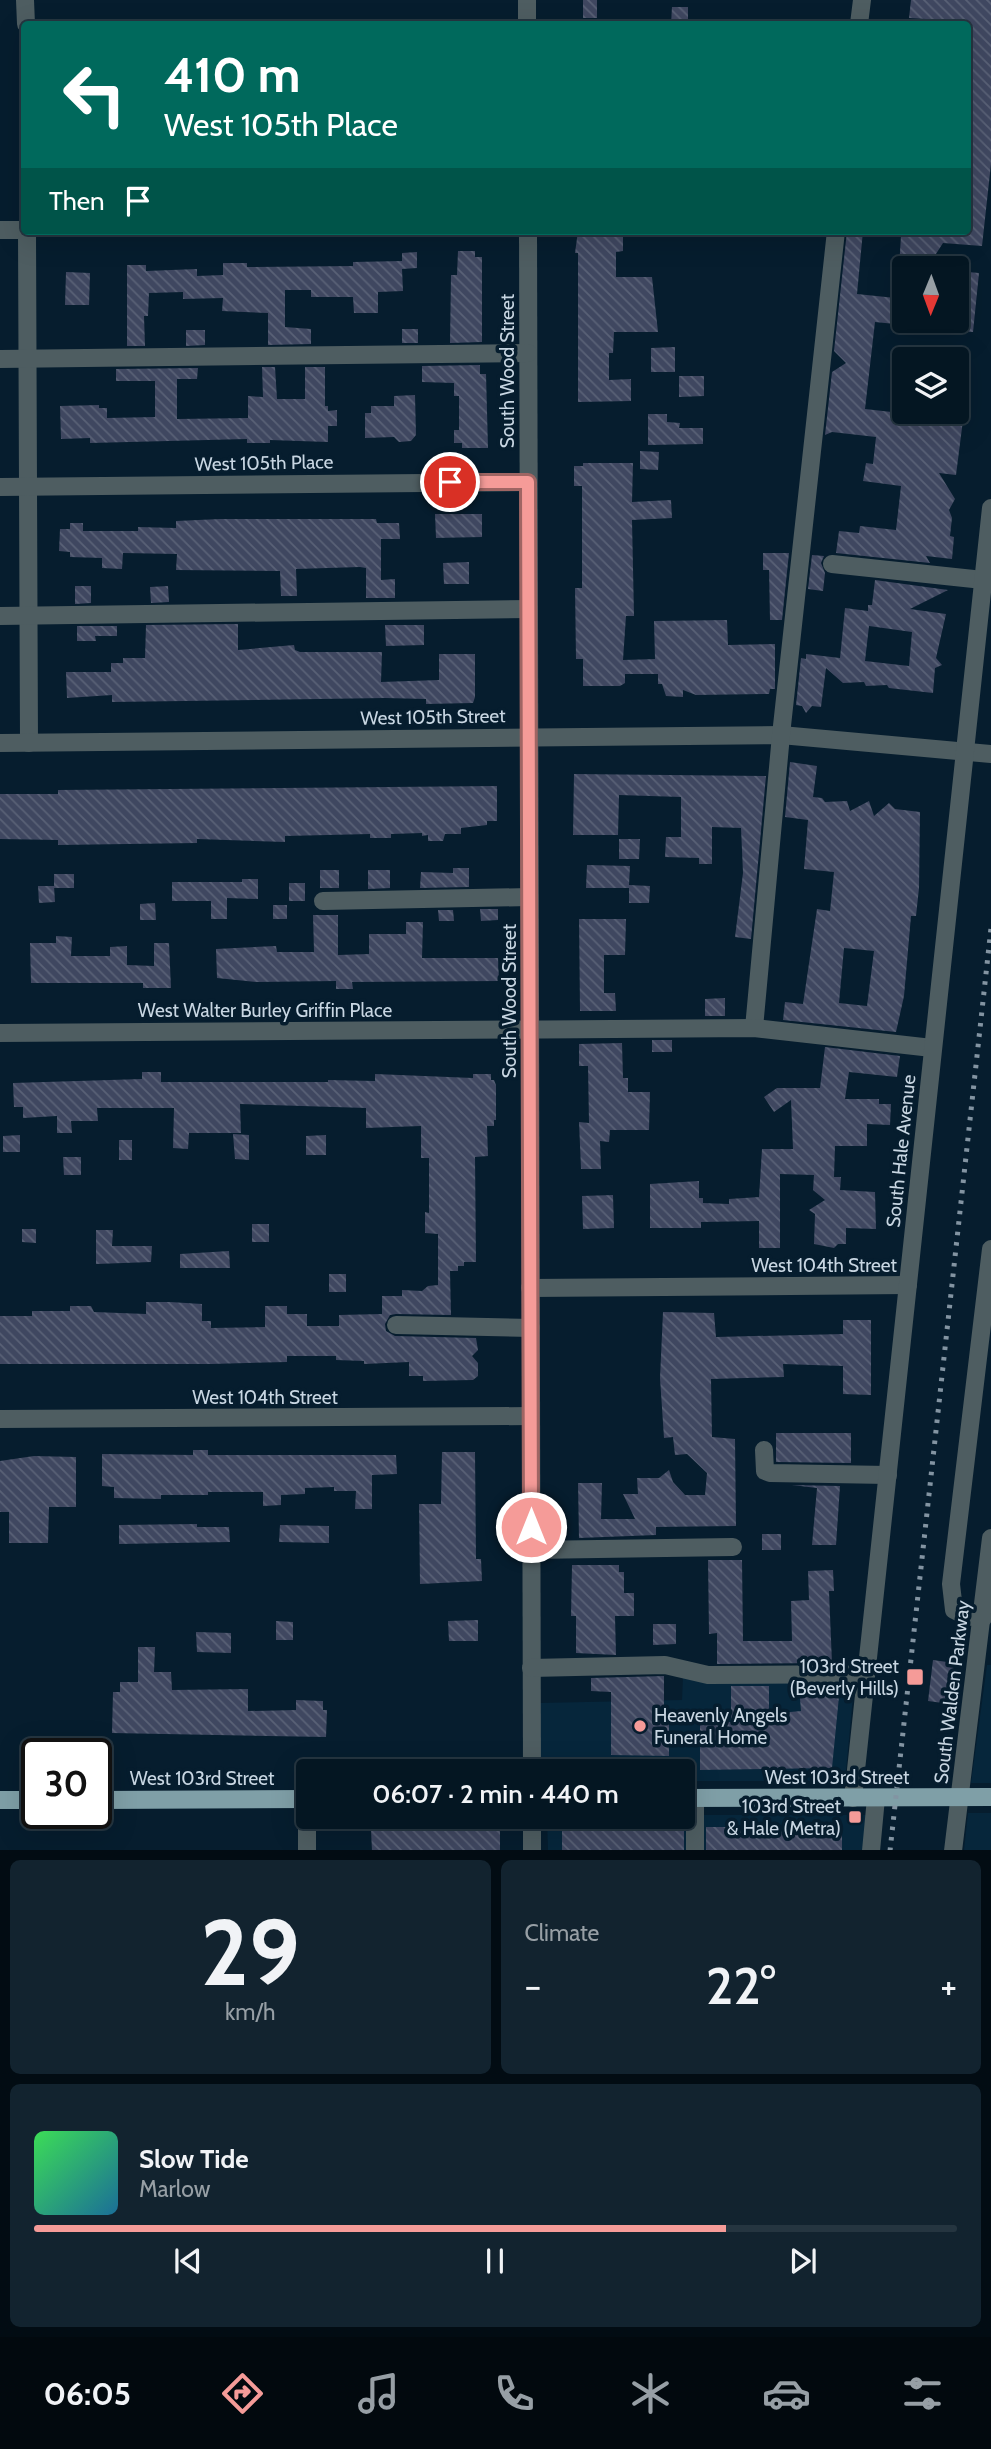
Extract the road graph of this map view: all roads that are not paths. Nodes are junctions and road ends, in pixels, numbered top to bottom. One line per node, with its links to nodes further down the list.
1 (25, 0): 4 (street)
2 (527, 0): 5 (street)
3 (862, 0): 6 (street)
4 (26, 21)
5 (527, 21)
6 (859, 21)
7 (0, 230): 8 (street)
8 (21, 231)
9 (26, 235): 14 (street)
10 (528, 235): 12 (street, South Wood Street)
11 (836, 235): 24 (street)
12 (528, 353): 14 (street); 15 (street, South Wood Street)
13 (0, 359): 14 (street)
14 (27, 359): 17 (street)
15 (528, 482): 17 (street, West 105th Place); 21 (street, South Wood Street)
16 (0, 487): 17 (street, West 105th Place)
17 (27, 487): 23 (street)
18 (991, 509): 20 (street, South Hale Avenue)
19 (832, 564): 20 (street)
20 (983, 580): 28 (street, South Hale Avenue)
21 (529, 609): 23 (street); 25 (street, South Wood Street)
22 (0, 616): 23 (street)
23 (28, 616): 27 (street)
24 (780, 735): 25 (street, West 105th Street); 28 (street, West 105th Street); 32 (street)
25 (529, 737): 27 (street, West 105th Street); 30 (street, South Wood Street)
26 (0, 743): 27 (street, West 105th Street)
27 (29, 743)
28 (964, 752): 29 (street, West 105th Street); 35 (street, South Hale Avenue)
29 (991, 754)
30 (529, 897): 31 (street); 33 (street, South Wood Street)
31 (323, 901)
32 (754, 1028): 33 (street, West Walter Burley Griffin Place); 35 (street, West Walter Burley Griffin Place)
33 (530, 1030): 34 (street, West Walter Burley Griffin Place); 38 (street, South Wood Street)
34 (0, 1033)
35 (932, 1048): 37 (street, South Hale Avenue)
36 (991, 1249): 48 (street)
37 (908, 1285): 38 (street, West 104th Street); 44 (street, South Hale Avenue)
38 (530, 1287): 40 (street, South Wood Street)
39 (396, 1325): 40 (street)
40 (531, 1328): 41 (street, South Wood Street)
41 (531, 1416): 42 (street, West 104th Street); 47 (street, South Wood Street)
42 (0, 1419)
43 (764, 1450): 44 (street)
44 (888, 1475): 50 (street, South Hale Avenue)
45 (991, 1538): 48 (street, South Walden Parkway)
46 (733, 1547): 47 (street)
47 (531, 1550): 49 (street, South Wood Street)
48 (983, 1618): 52 (street, South Walden Parkway)
49 (531, 1668): 50 (street); 51 (street, South Wood Street)
50 (866, 1674): 55 (street, South Hale Avenue)
51 (532, 1759)
52 (959, 1797): 53 (main road, West 103rd Street); 56 (main road, West 103rd Street); 68 (street, South Walden Parkway)
53 (991, 1797)
54 (695, 1798): 55 (main road, West 103rd Street)
55 (853, 1798): 56 (main road, West 103rd Street)
56 (876, 1798): 67 (street)
57 (296, 1799): 60 (main road, West 103rd Street)
58 (0, 1800): 59 (main road)
59 (21, 1800)
60 (112, 1800)
61 (307, 1829): 64 (street)
62 (532, 1829): 65 (street)
63 (693, 1829): 66 (street)
64 (307, 1850)
65 (532, 1850)
66 (695, 1850)
67 (870, 1850)
68 (953, 1850)

